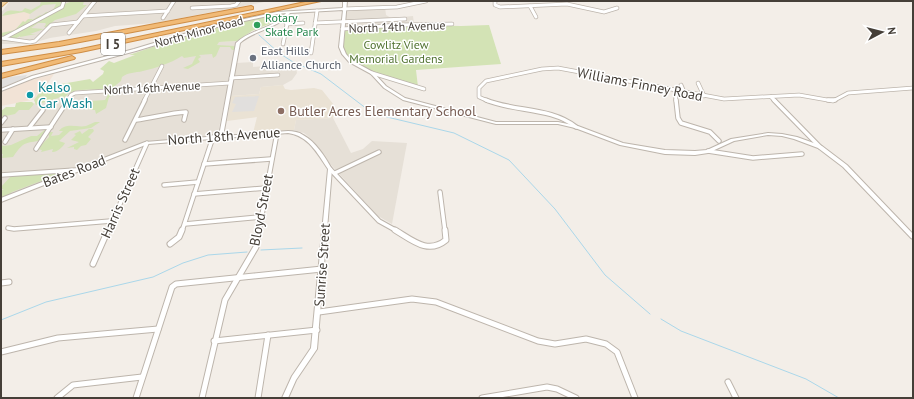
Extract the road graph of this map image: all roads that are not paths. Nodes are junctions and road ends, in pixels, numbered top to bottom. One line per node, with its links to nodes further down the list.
1 (6, 1): 12 (main road)
2 (64, 1): 35 (street)
3 (95, 1): 21 (street)
4 (174, 1): 18 (street)
5 (211, 1): 14 (street)
6 (239, 1): 14 (street)
7 (291, 1): 38 (highway, I 5)
8 (318, 1): 26 (highway, I 5)
9 (345, 1): 17 (street)
10 (426, 1): 17 (street, North Minor Road)
11 (495, 1): 13 (street)
12 (1, 6)
13 (530, 6): 16 (street); 22 (street)
14 (208, 7): 15 (street)
15 (192, 8)
16 (617, 8)
17 (343, 9): 19 (street, North Minor Road); 28 (street)
18 (168, 11): 21 (street); 23 (street)
19 (317, 11): 20 (street, North Minor Road); 30 (street)
20 (289, 12): 24 (street); 50 (street, North Minor Road)
21 (83, 16): 27 (street)
22 (536, 17)
23 (163, 18)
24 (283, 19): 31 (street); 43 (street)
25 (405, 19): 28 (street)
26 (222, 20): 38 (highway, I 5); 42 (highway)
27 (78, 22): 34 (street); 35 (street)
28 (343, 22): 30 (street); 33 (street)
29 (303, 23): 31 (street)
30 (316, 23): 37 (street)
31 (287, 24): 36 (street)
32 (452, 24): 33 (street, North 14th Avenue)
33 (342, 29): 40 (street)
34 (70, 33)
35 (2, 38)
36 (282, 44)
37 (311, 53)
38 (2, 60)
39 (162, 66): 47 (street)
40 (372, 73): 49 (street); 61 (street)
41 (278, 75): 43 (street)
42 (1, 76)
43 (231, 78): 44 (street)
44 (230, 83): 47 (street, North 16th Avenue); 66 (street)
45 (698, 83): 53 (street)
46 (681, 85): 52 (street)
47 (151, 88): 57 (street); 60 (street, North 16th Avenue)
48 (913, 88): 54 (street, Williams Finney Road)
49 (424, 89)
50 (1, 90)
51 (674, 90): 52 (street, Williams Finney Road); 61 (street, Williams Finney Road); 69 (street)
52 (684, 92): 53 (street, Williams Finney Road)
53 (704, 96): 54 (street, Williams Finney Road)
54 (771, 97): 72 (street)
55 (43, 110): 62 (street)
56 (5, 118): 59 (street)
57 (136, 120): 58 (street); 68 (street)
58 (184, 120)
59 (1, 123)
60 (51, 127): 62 (street); 73 (street)
61 (576, 127): 74 (street)
62 (29, 128): 63 (street)
63 (13, 129): 64 (street); 70 (street)
64 (1, 130)
65 (277, 133): 66 (street, North 18th Avenue); 77 (street, Bloyd Street); 79 (street, North 18th Avenue)
66 (221, 136): 67 (street, North 18th Avenue)
67 (213, 137): 71 (street, North 18th Avenue); 78 (street)
68 (125, 140)
69 (719, 141)
70 (5, 142)
71 (147, 143): 80 (street, Bates Road); 90 (street, Harris Street)
72 (820, 147): 74 (street); 93 (street)
73 (36, 149)
74 (708, 151): 76 (street)
75 (379, 152): 81 (street)
76 (802, 154)
77 (271, 159): 78 (street); 85 (street, Bloyd Street)
78 (204, 164): 83 (street)
79 (330, 169): 81 (street); 96 (street, Sunrise Street)
80 (76, 170): 82 (street); 88 (street, Bates Road)
81 (335, 173): 86 (street)
82 (1, 175)
83 (198, 182): 84 (street); 87 (street)
84 (164, 185)
85 (266, 188): 87 (street); 89 (street, Bloyd Street)
86 (440, 192)
87 (194, 194): 91 (street)
88 (1, 200)
89 (260, 217): 91 (street); 97 (street, Bloyd Street)
90 (111, 221): 92 (street); 95 (street, Harris Street)
91 (185, 224): 94 (street)
92 (8, 228)
93 (913, 237)
94 (170, 244)
95 (93, 264)
96 (322, 269): 97 (street); 100 (street, Sunrise Street)
97 (237, 277): 101 (street); 104 (street, Bloyd Street)
98 (9, 282): 99 (street)
99 (1, 283)
100 (319, 312): 102 (street, Sunrise Street); 115 (street)
101 (158, 329): 105 (street); 106 (street)
102 (317, 330): 103 (street); 112 (street, Sunrise Street)
103 (268, 335): 104 (street); 111 (street)
104 (214, 341): 110 (street, Bloyd Street)
105 (1, 352)
106 (142, 377): 108 (street); 109 (street)
107 (728, 382): 116 (street)
108 (57, 398)
109 (136, 398)
110 (202, 398)
111 (258, 398)
112 (285, 398)
113 (482, 398): 114 (street)
114 (576, 398)
115 (635, 398)
116 (736, 398)

